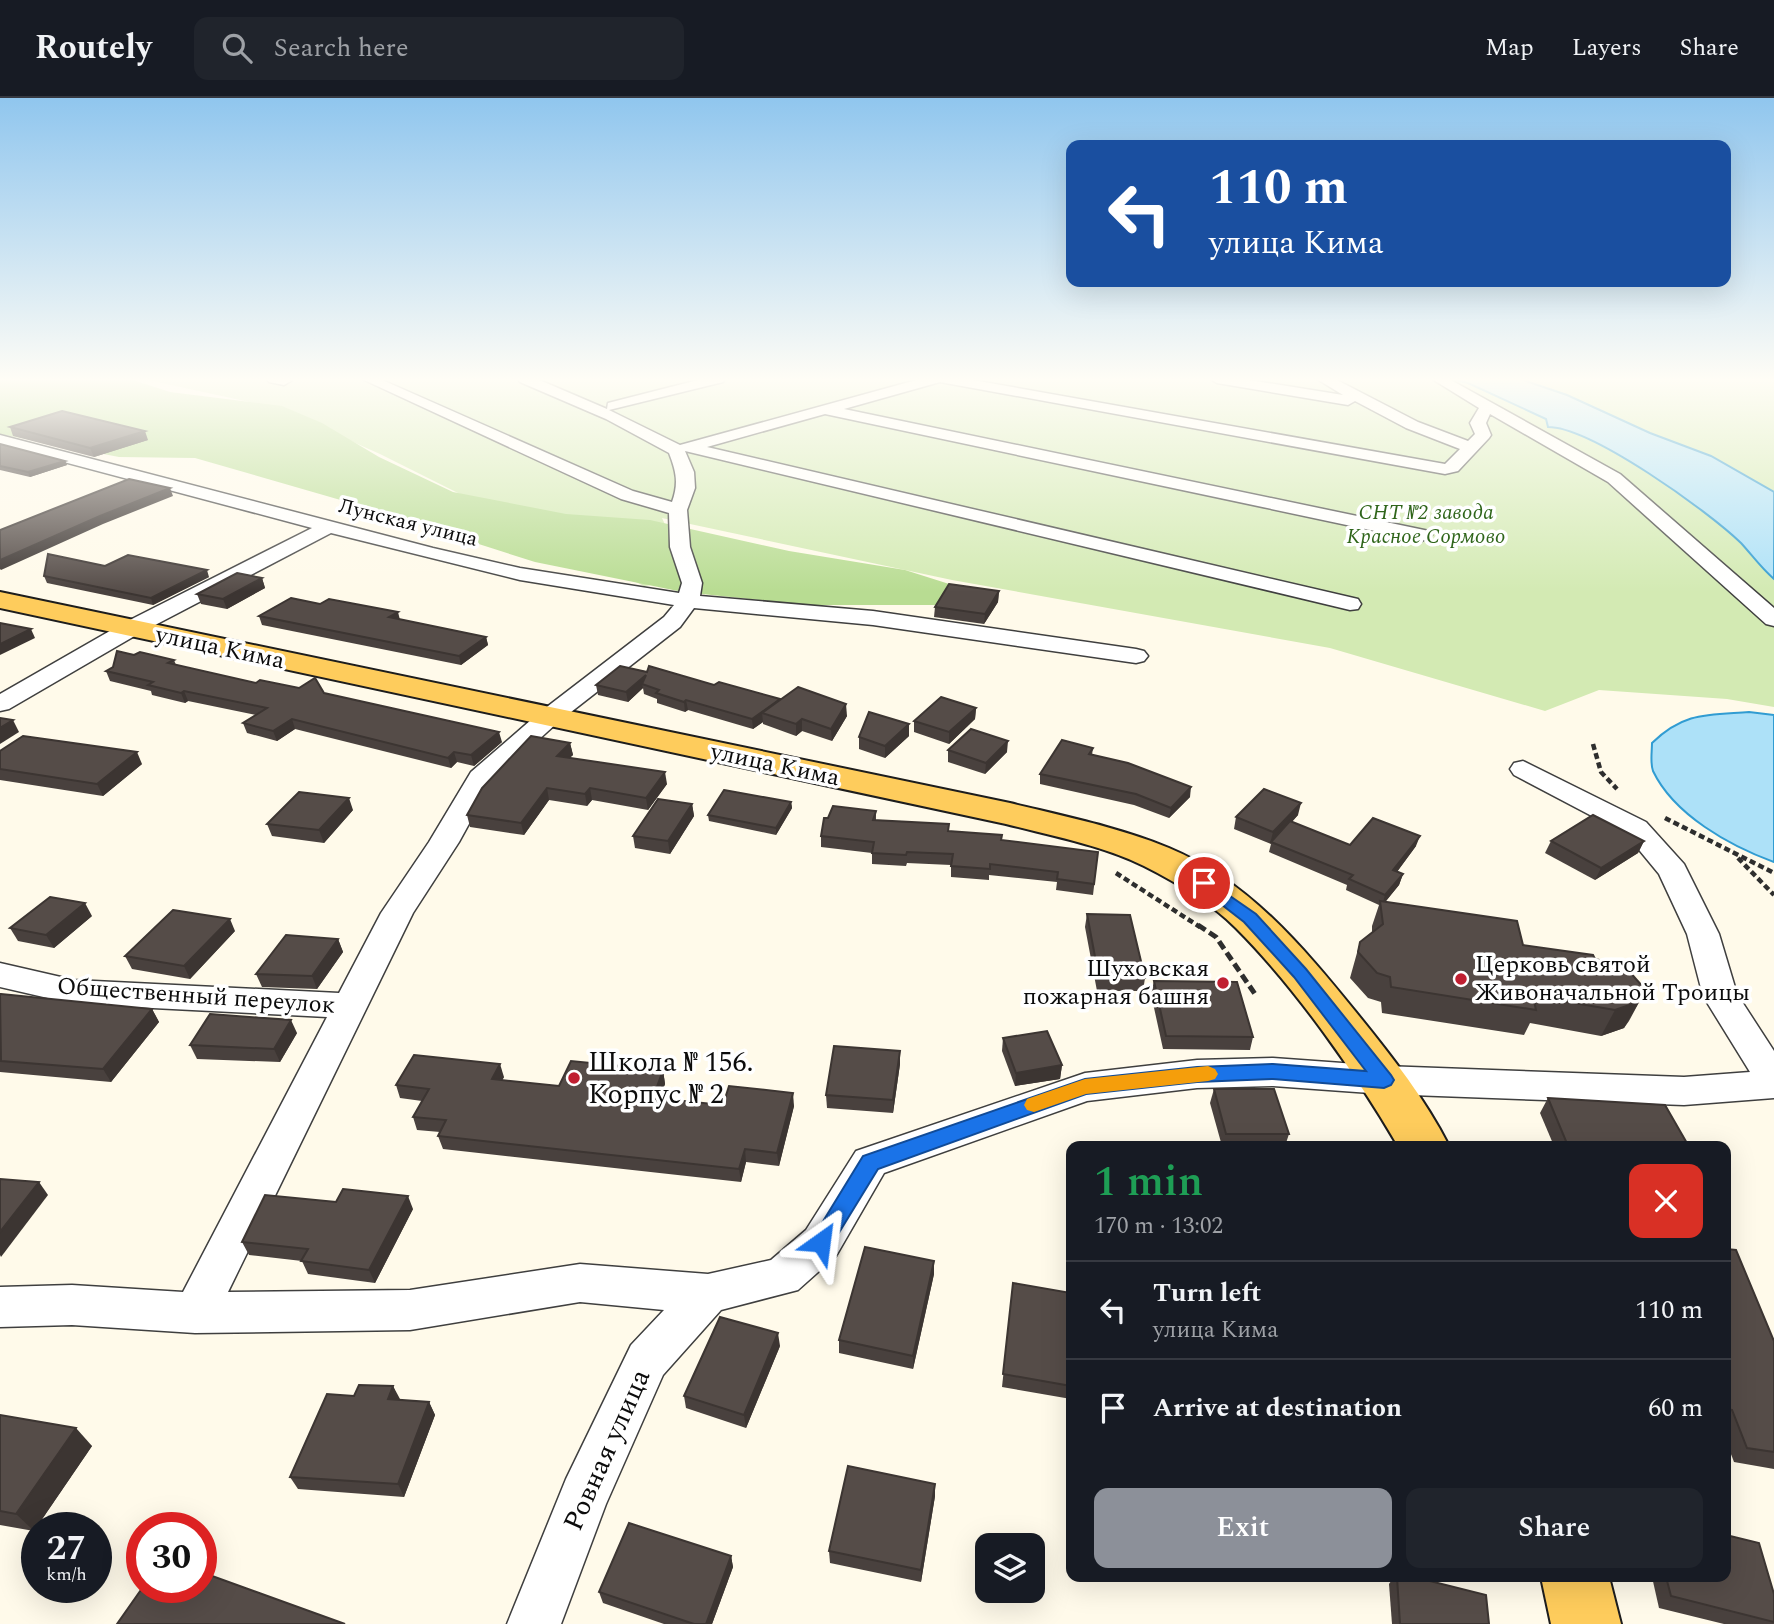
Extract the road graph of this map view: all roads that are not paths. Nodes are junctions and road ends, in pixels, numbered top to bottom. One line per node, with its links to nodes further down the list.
1 (39, 450): 10 (street, Лунская улица)
2 (527, 450): 9 (street)
3 (686, 450): 9 (street)
4 (704, 450): 14 (street)
5 (1019, 450): 11 (street)
6 (1331, 450): 7 (street)
7 (1470, 450)
8 (1566, 450): 15 (street)
9 (678, 510): 13 (street)
10 (328, 527): 13 (street, Лунская улица); 16 (street)
11 (1422, 535)
12 (0, 600): 16 (main road, улица Кима)
13 (688, 601): 17 (street, Лунская улица); 19 (street)
14 (1350, 604)
15 (1774, 619)
16 (130, 629): 18 (street); 19 (main road, улица Кима)
17 (1136, 656)
18 (0, 704)
19 (548, 718): 22 (street); 23 (main road, улица Кима)
20 (1523, 769): 24 (street)
21 (0, 975): 22 (street, Общественный переулок)
22 (351, 1006): 28 (street)
23 (1384, 1080): 24 (street); 25 (main road, улица Кима); 26 (street)
24 (1774, 1082)
25 (1420, 1141)
26 (708, 1294): 28 (street); 30 (street, Ровная улица)
27 (0, 1307): 28 (street)
28 (195, 1313)
29 (1576, 1582): 31 (main road)
30 (534, 1624)
31 (1586, 1624)

